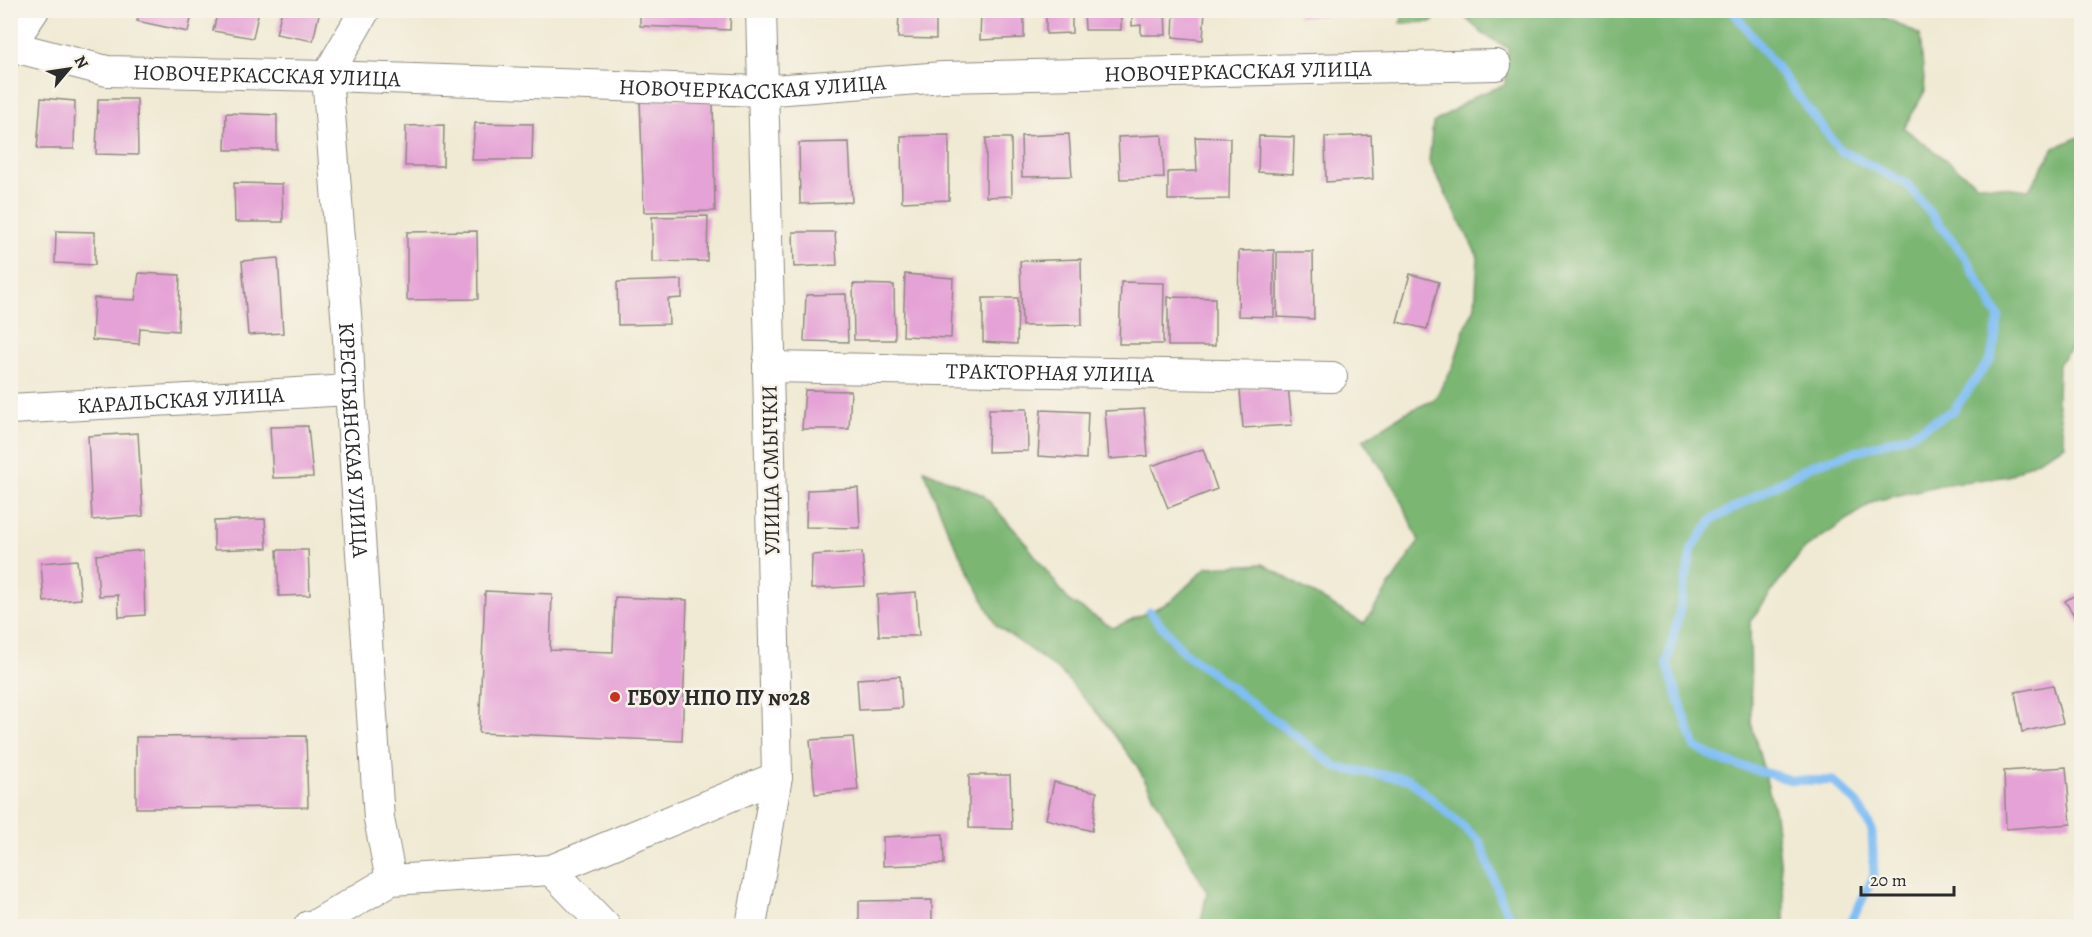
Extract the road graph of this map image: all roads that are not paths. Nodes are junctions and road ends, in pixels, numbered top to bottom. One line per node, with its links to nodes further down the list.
1 (34, 10): 4 (street)
2 (365, 10): 6 (street)
3 (760, 10): 7 (street, УЛИЦА СМЫЧКИ)
4 (10, 46): 6 (street, НОВОЧЕРКАССКАЯ УЛИЦА)
5 (1496, 66): 7 (street, НОВОЧЕРКАССКАЯ УЛИЦА)
6 (327, 76): 7 (street, НОВОЧЕРКАССКАЯ УЛИЦА); 10 (street, КРЕСТЬЯНСКАЯ УЛИЦА)
7 (761, 90): 8 (street, УЛИЦА СМЫЧКИ)
8 (768, 367): 9 (street, ТРАКТОРНАЯ УЛИЦА); 12 (street, УЛИЦА СМЫЧКИ)
9 (1332, 377)
10 (350, 390): 11 (street, КАРАЛЬСКАЯ УЛИЦА); 14 (street, КРЕСТЬЯНСКАЯ УЛИЦА)
11 (10, 409)
12 (777, 777): 13 (street); 17 (street, УЛИЦА СМЫЧКИ)
13 (551, 870): 14 (street); 16 (street)
14 (391, 879): 15 (street)
15 (309, 927)
16 (605, 927)
17 (751, 927)

